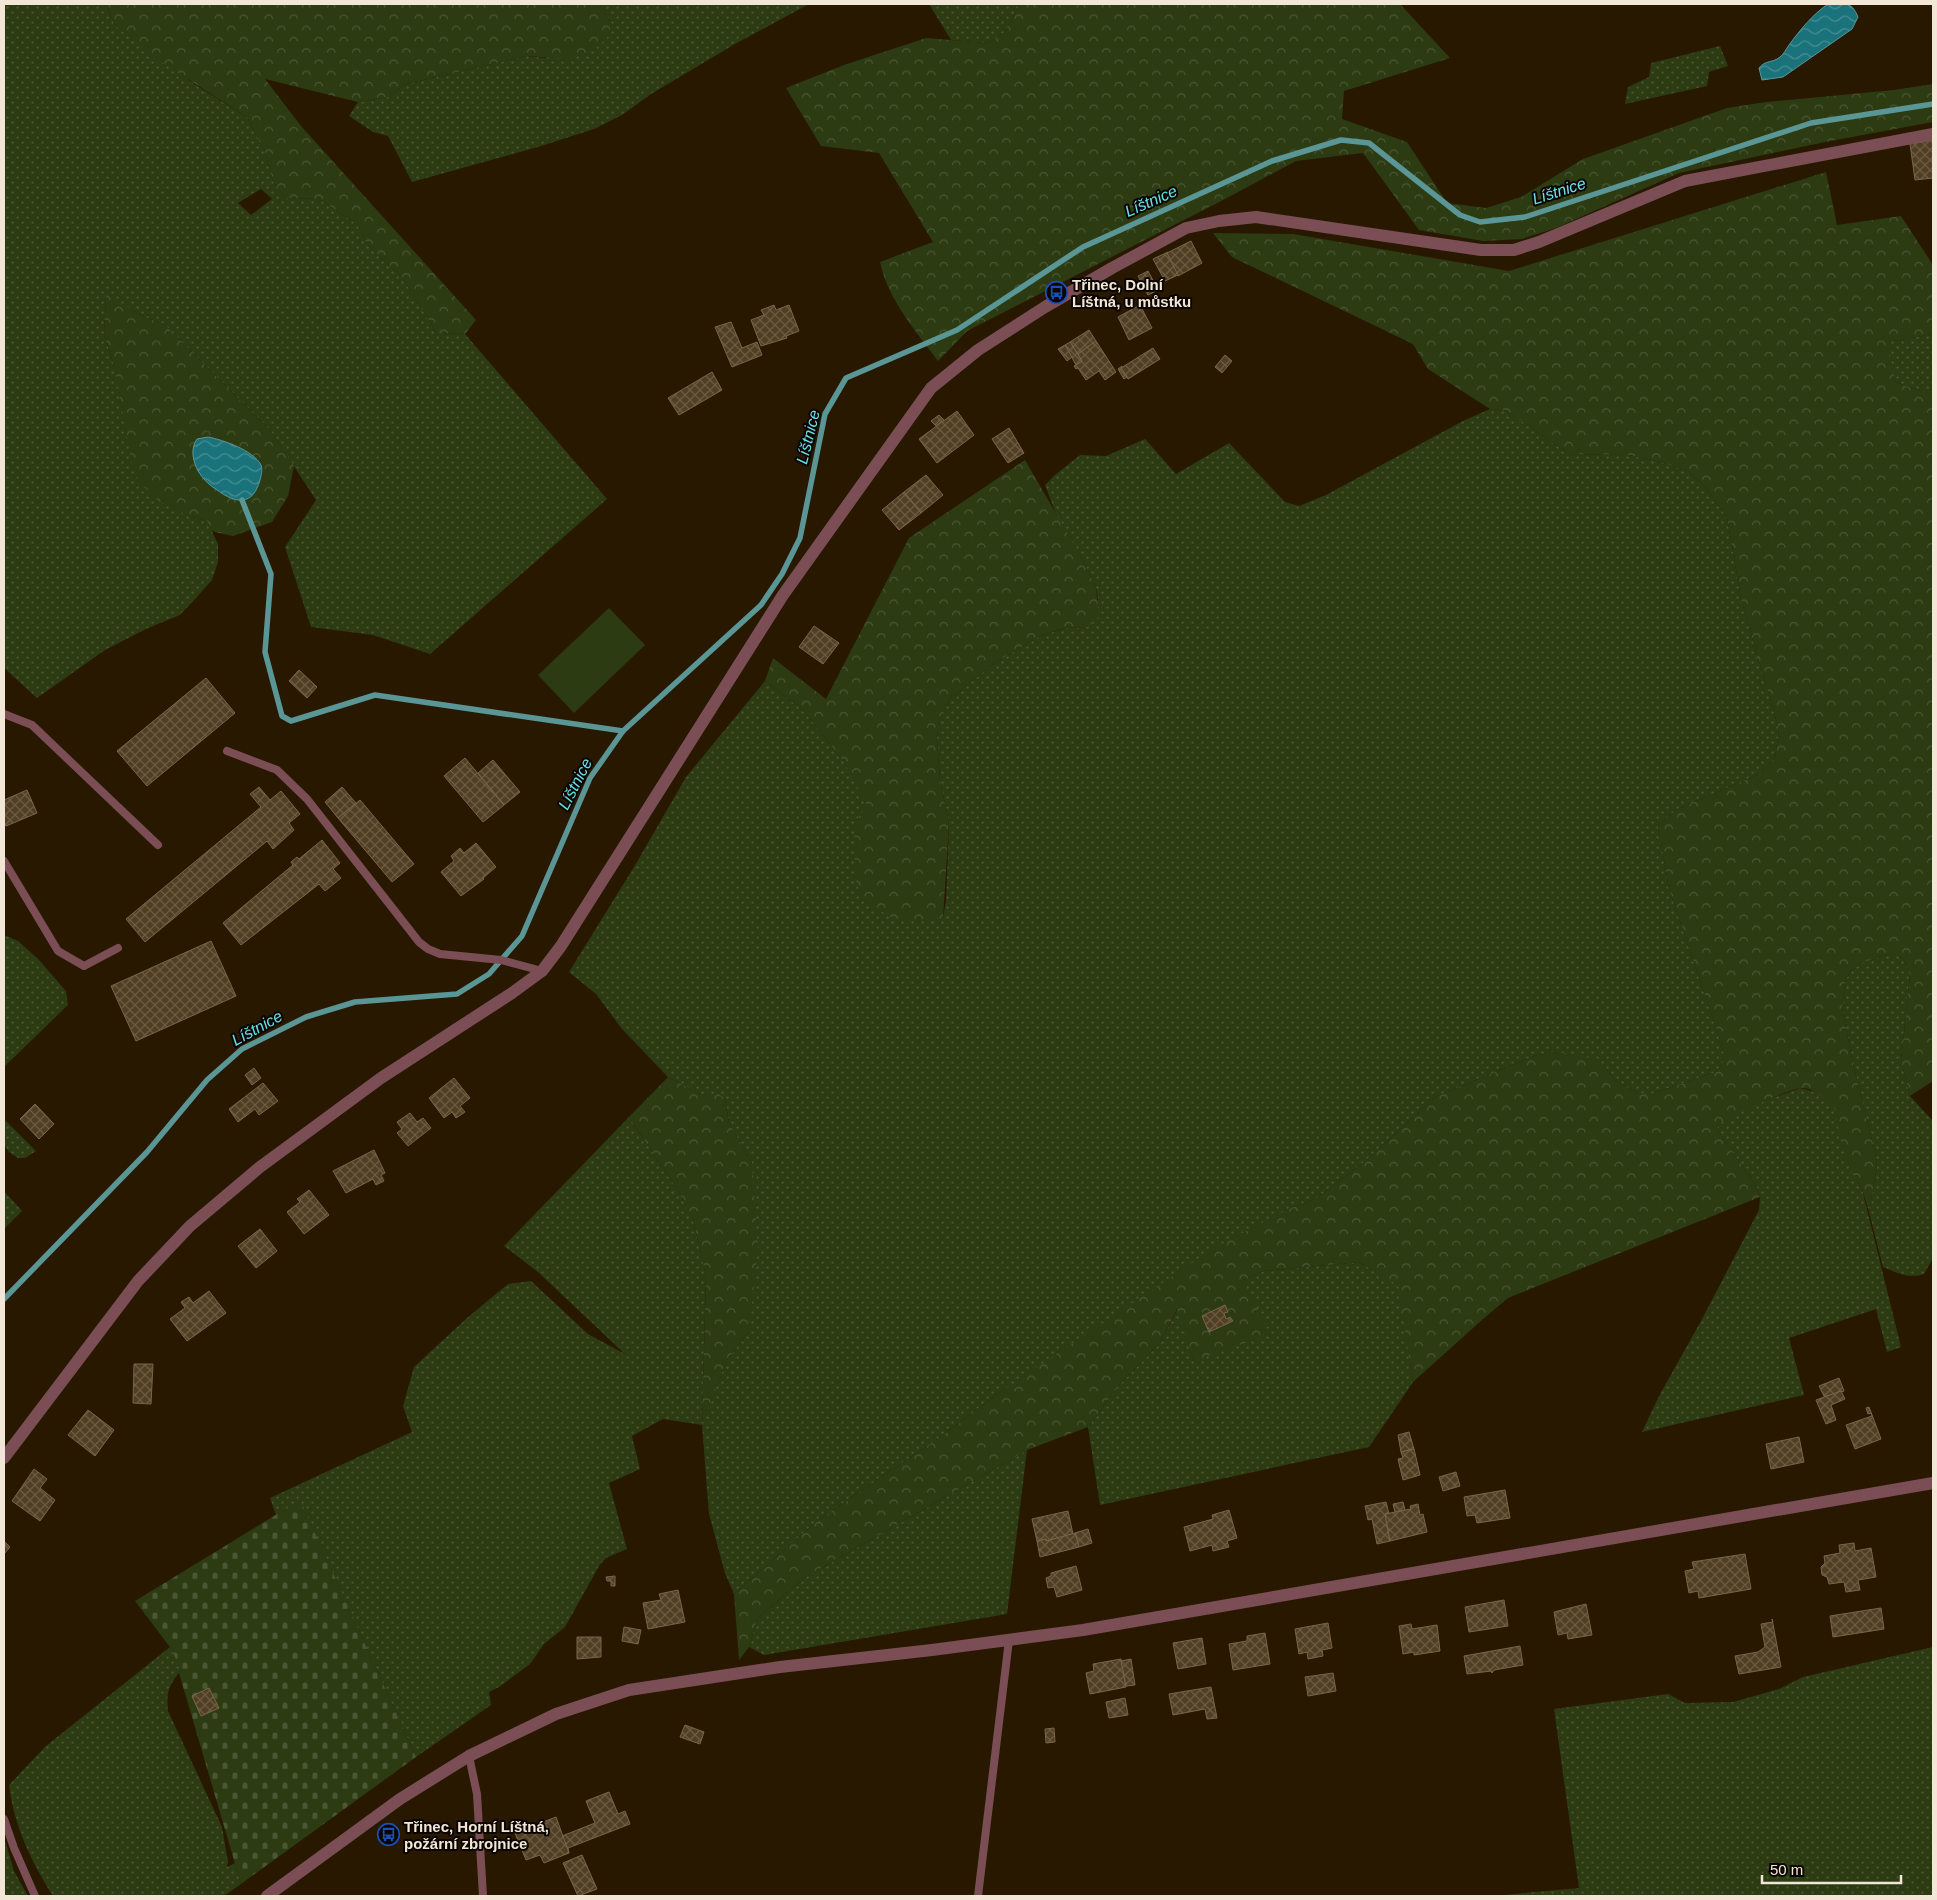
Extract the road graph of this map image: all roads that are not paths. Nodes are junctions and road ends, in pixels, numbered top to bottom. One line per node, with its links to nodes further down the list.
1 (1933, 134): 7 (street)
2 (4, 714): 4 (lane)
3 (227, 751): 7 (lane)
4 (158, 845)
5 (4, 861): 6 (lane)
6 (118, 948)
7 (542, 971): 8 (street)
8 (4, 1458)
9 (1933, 1483): 10 (street)
10 (1009, 1640): 11 (street); 16 (lane)
11 (469, 1756): 14 (street); 15 (lane)
12 (4, 1819): 13 (lane)
13 (35, 1896)
14 (267, 1896)
15 (483, 1896)
16 (978, 1896)

